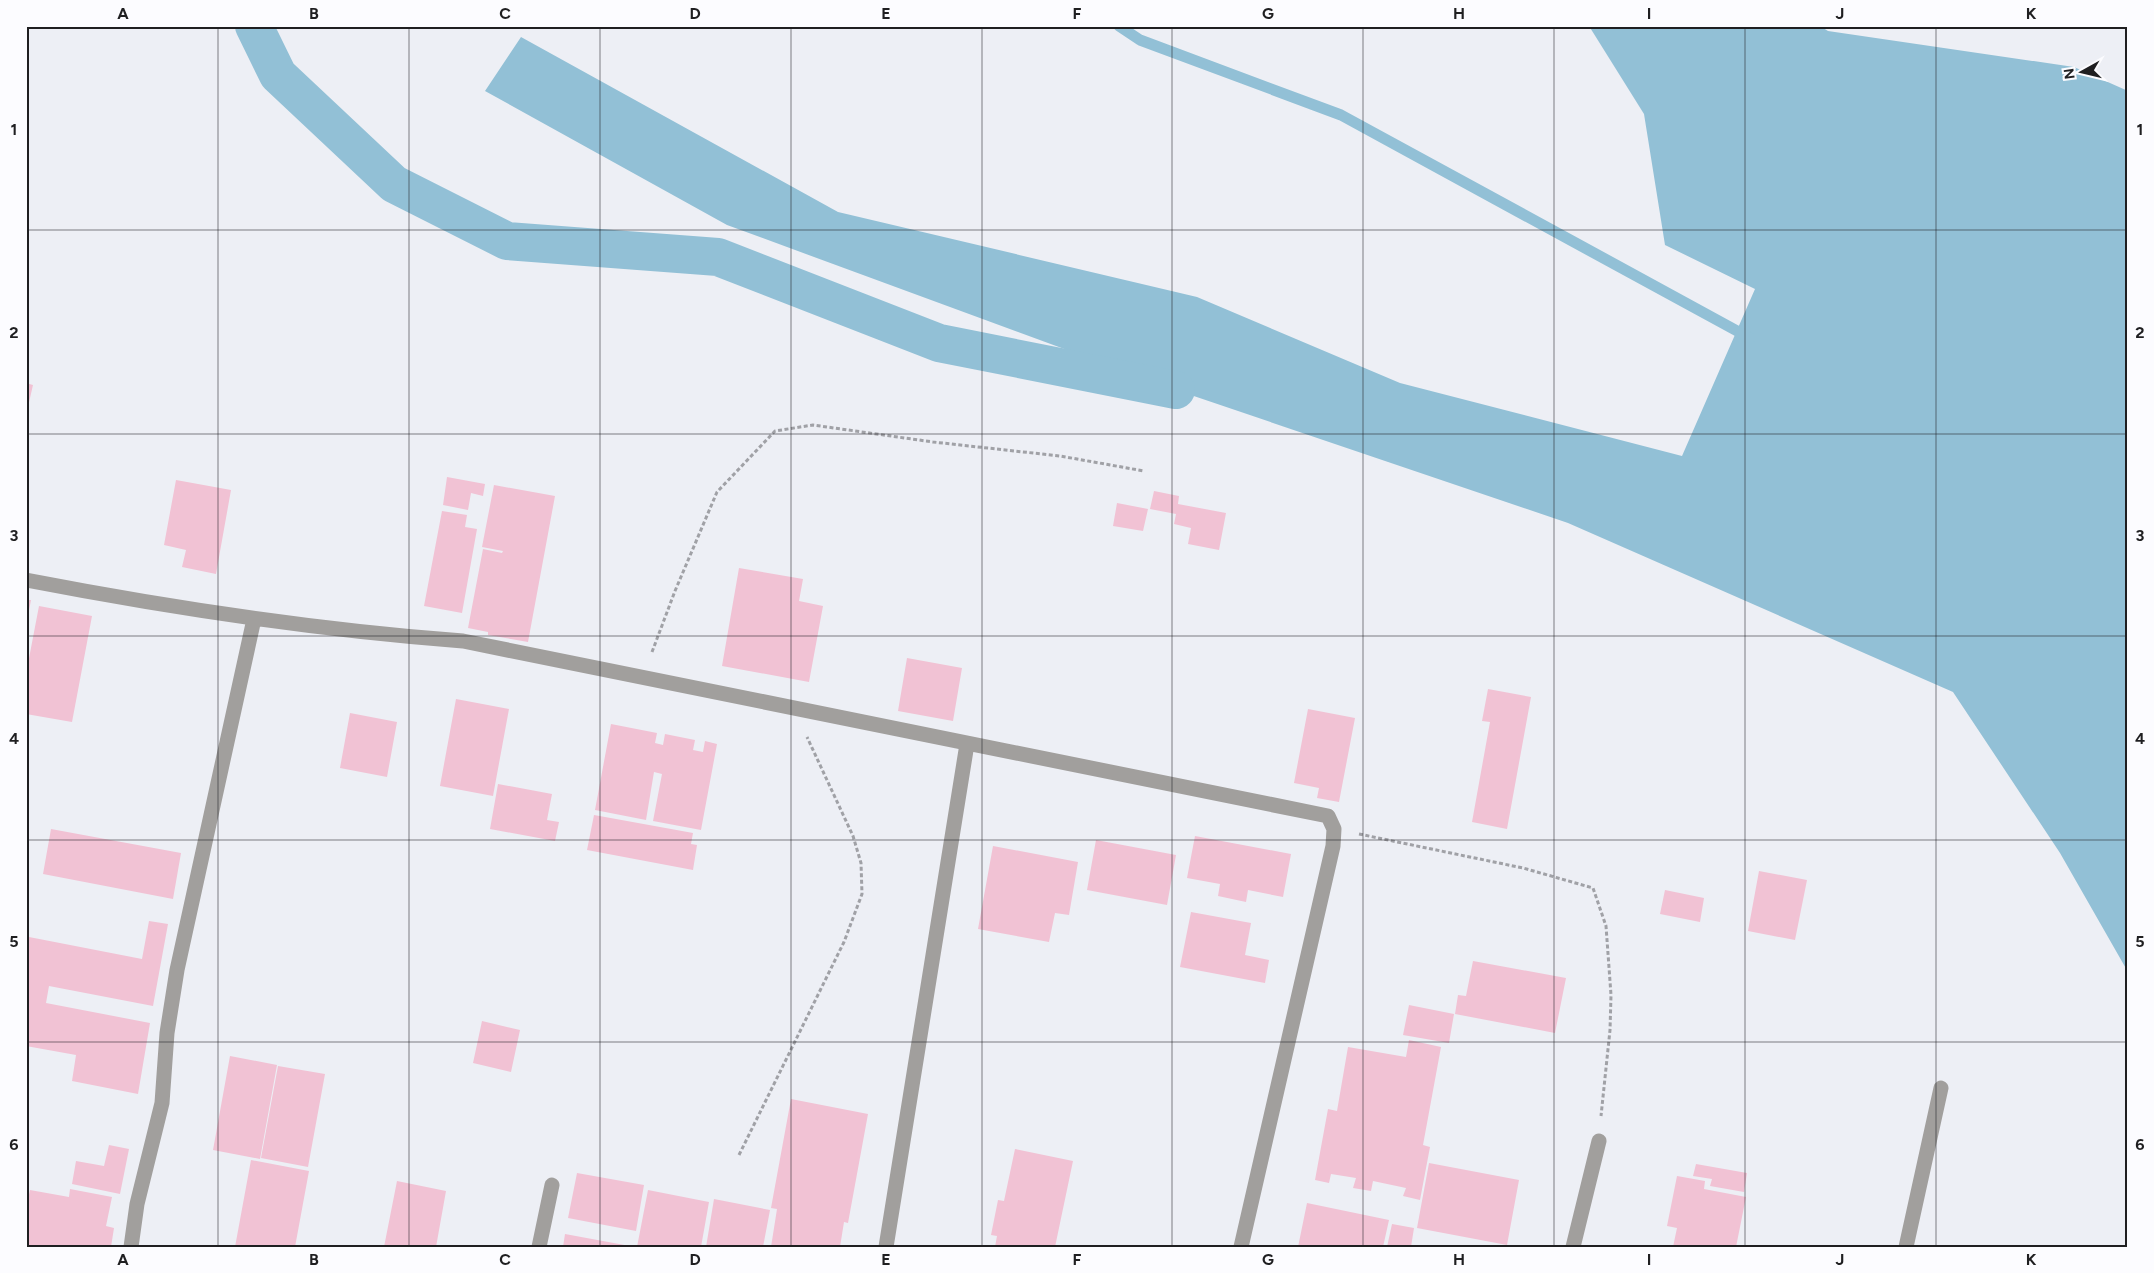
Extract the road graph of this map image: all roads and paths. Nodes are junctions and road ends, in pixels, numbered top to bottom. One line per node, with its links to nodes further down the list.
1 (1144, 471): 4 (path)
2 (26, 580): 3 (street)
3 (254, 620): 4 (street); 12 (street)
4 (642, 678): 5 (street)
5 (794, 709): 6 (street); 10 (path)
6 (967, 744): 7 (street); 14 (street)
7 (1334, 829): 9 (path); 15 (street)
8 (1941, 1088): 17 (street)
9 (1599, 1141): 16 (street)
10 (739, 1155)
11 (552, 1185): 13 (street)
12 (131, 1247)
13 (539, 1247)
14 (886, 1247)
15 (1241, 1247)
16 (1573, 1247)
17 (1906, 1247)

